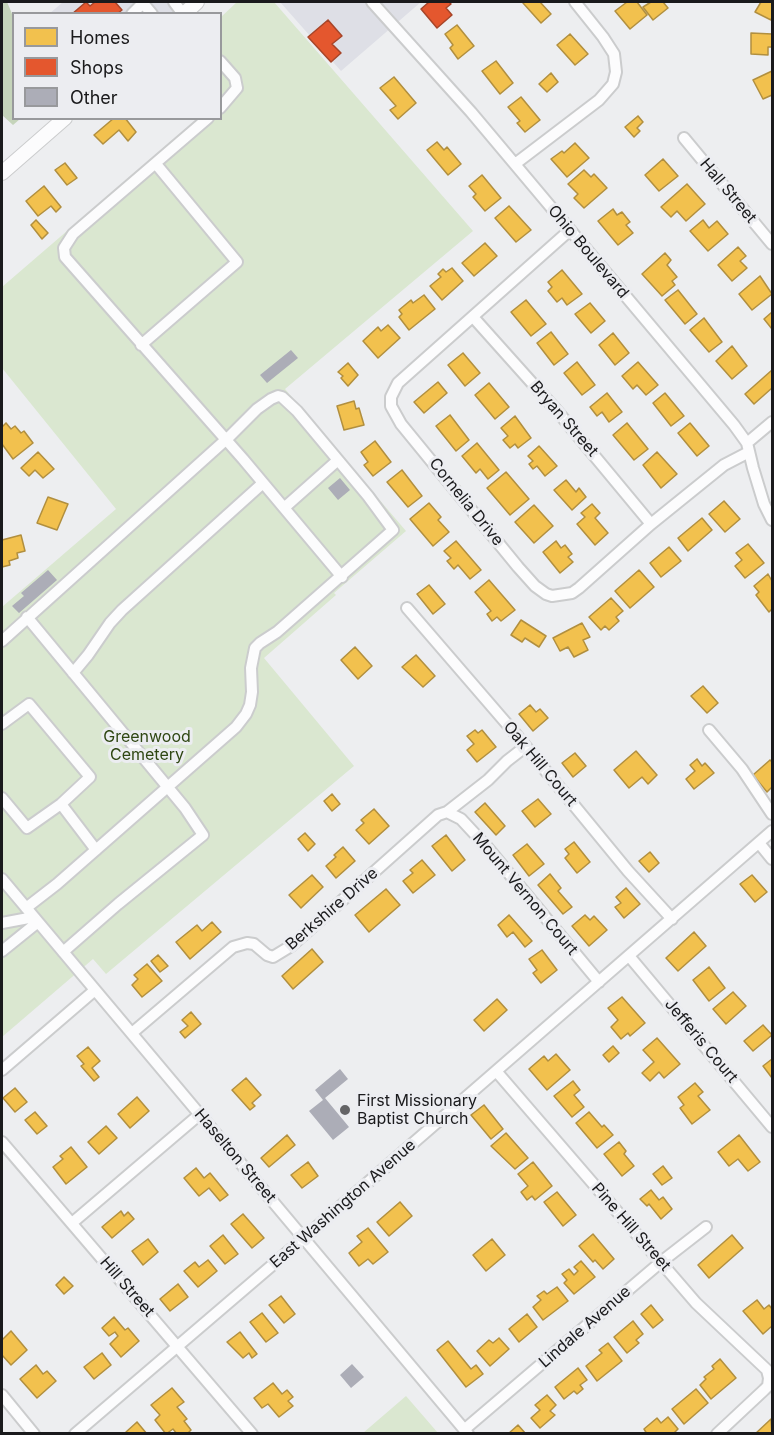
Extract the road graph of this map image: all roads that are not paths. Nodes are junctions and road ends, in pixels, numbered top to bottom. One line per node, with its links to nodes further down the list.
1 (197, 2): 4 (main road)
2 (372, 2): 11 (street, Ohio Boulevard)
3 (574, 2): 11 (street)
4 (185, 12)
5 (222, 63): 6 (street)
6 (222, 106)
7 (63, 120): 12 (main road)
8 (206, 120): 10 (street)
9 (684, 138): 14 (street, Hall Street)
10 (156, 164): 16 (street); 16 (street)
11 (515, 164): 13 (street, Ohio Boulevard)
12 (2, 172)
13 (570, 230): 15 (street, Cornelia Drive); 19 (street, Ohio Boulevard)
14 (772, 244)
15 (473, 317): 24 (street, Bryan Street); 24 (street, Cornelia Drive)
16 (141, 345): 18 (street)
17 (772, 422): 19 (street)
18 (225, 440): 20 (street); 21 (street); 27 (street)
19 (748, 448): 23 (street, Ohio Boulevard); 24 (street, Cornelia Drive)
20 (338, 460): 22 (street); 25 (street)
21 (263, 483): 22 (street); 29 (street)
22 (284, 508): 25 (street)
23 (772, 520)
24 (651, 524)
25 (342, 576): 33 (street)
26 (407, 608): 32 (street, Oak Hill Court)
27 (27, 618): 28 (street); 29 (street)
28 (2, 641)
29 (73, 673): 33 (street)
30 (2, 724): 35 (street)
31 (709, 730): 37 (street)
32 (525, 747): 36 (street, Berkshire Drive); 44 (street, Oak Hill Court)
33 (168, 787): 40 (street); 48 (street)
34 (2, 798): 35 (street)
35 (61, 804): 40 (street)
36 (447, 812): 50 (street, Mount Vernon Court); 52 (street, Berkshire Drive)
37 (772, 814)
38 (772, 831): 39 (street, East Washington Avenue)
39 (759, 843): 41 (street); 44 (street, East Washington Avenue)
40 (96, 849): 43 (street)
41 (772, 859)
42 (2, 879): 43 (street, Haselton Street)
43 (26, 908): 45 (street, Haselton Street)
44 (672, 919): 49 (street, East Washington Avenue)
45 (36, 920): 46 (street); 47 (street); 48 (street, Haselton Street)
46 (2, 923)
47 (2, 951)
48 (63, 952): 51 (street, Haselton Street)
49 (629, 956): 50 (street, East Washington Avenue); 56 (street, Jefferis Court)
50 (599, 982): 54 (street, East Washington Avenue)
51 (95, 990): 52 (street, Haselton Street); 53 (street)
52 (132, 1033): 55 (street, Haselton Street)
53 (2, 1070)
54 (496, 1071): 60 (street, East Washington Avenue); 61 (street, Pine Hill Street)
55 (200, 1114): 58 (street); 60 (street, Haselton Street)
56 (772, 1126)
57 (2, 1142): 58 (street, Hill Street)
58 (72, 1223): 62 (street, Hill Street)
59 (706, 1227): 61 (street, Lindale Avenue)
60 (304, 1238): 62 (street, East Washington Avenue); 64 (street, Haselton Street)
61 (661, 1262): 64 (street, Lindale Avenue); 68 (street, Pine Hill Street)
62 (178, 1346): 66 (street, East Washington Avenue); 67 (street, Hill Street)
63 (2, 1395): 65 (street)
64 (467, 1431)
65 (34, 1434)
66 (75, 1434)
67 (252, 1434)
68 (717, 1434)

